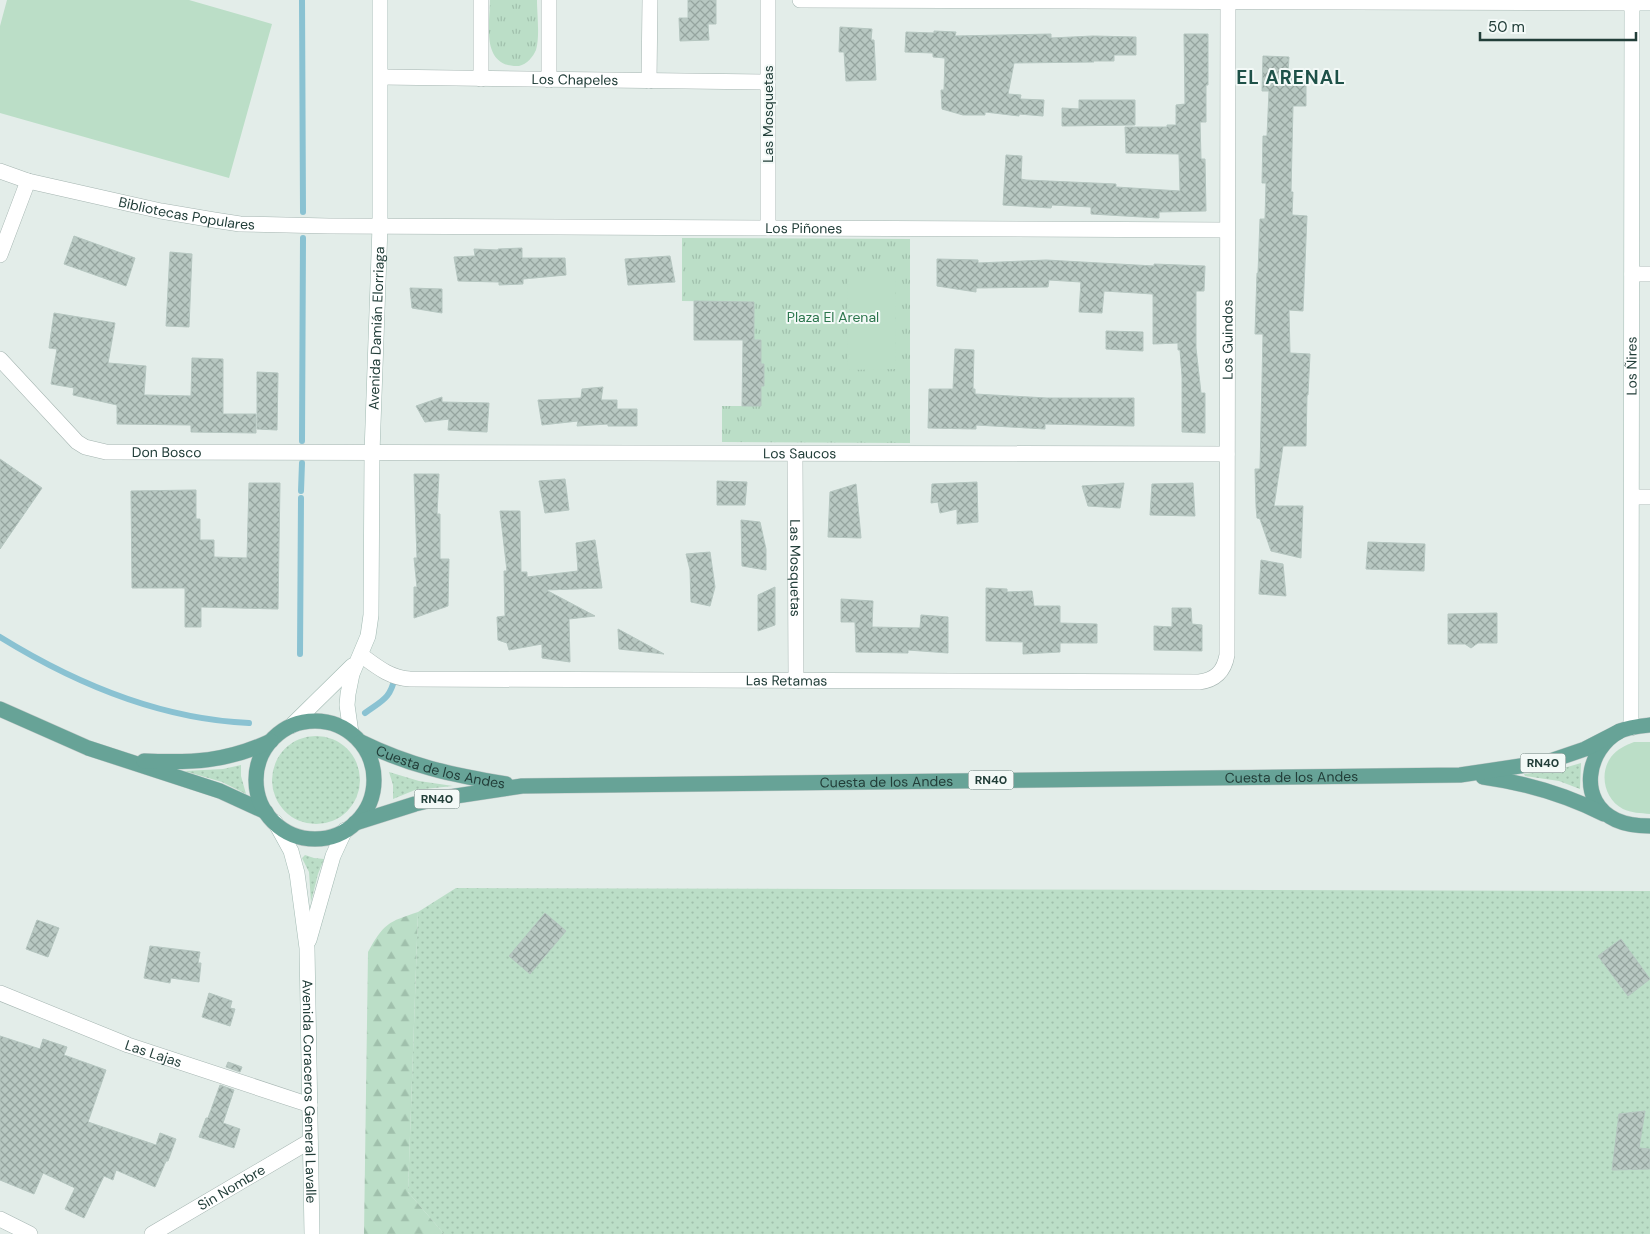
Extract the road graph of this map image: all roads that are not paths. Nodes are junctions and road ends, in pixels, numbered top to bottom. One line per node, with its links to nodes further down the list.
1 (380, 0): 11 (street, Avenida Damián Elorriaga)
2 (481, 0): 12 (street)
3 (549, 0): 13 (street)
4 (650, 0): 14 (street)
5 (768, 0): 15 (street, Las Mosquetas)
6 (800, 0): 7 (street)
7 (1228, 1): 8 (street); 20 (street, Los Guindos)
8 (1503, 1): 9 (street)
9 (1632, 3): 10 (street); 22 (street, Los Ñires)
10 (1650, 3)
11 (381, 77): 12 (street, Los Chapeles); 18 (street, Avenida Damián Elorriaga)
12 (481, 79): 13 (street, Los Chapeles)
13 (549, 80): 14 (street, Los Chapeles)
14 (649, 81): 15 (street, Los Chapeles)
15 (768, 82): 19 (street, Las Mosquetas)
16 (0, 171): 17 (street, Bibliotecas Populares)
17 (28, 180): 18 (street, Bibliotecas Populares); 21 (street)
18 (380, 226): 19 (street, Los Piñones); 25 (street, Avenida Damián Elorriaga)
19 (768, 228): 20 (street, Los Piñones)
20 (1227, 230): 27 (street, Los Guindos)
21 (0, 255)
22 (1632, 274): 23 (street); 29 (street, Los Ñires)
23 (1650, 274)
24 (0, 358): 25 (street, Don Bosco)
25 (372, 453): 26 (street, Los Saucos); 30 (street, Avenida Damián Elorriaga)
26 (795, 454): 27 (street, Los Saucos); 32 (street, Las Mosquetas)
27 (1227, 454): 31 (street, Los Guindos)
28 (1650, 496): 29 (street)
29 (1632, 497): 36 (street, Los Ñires)
30 (360, 655): 32 (street, Las Retamas); 35 (street, Avenida Damián Elorriaga); 37 (street, Avenida Damián Elorriaga)
31 (1218, 675): 32 (street, Las Retamas)
32 (796, 681)
33 (0, 708): 39 (main road, RN40)
34 (1650, 725): 36 (main road, RN40)
35 (291, 726): 37 (main road, RN40); 38 (main road, RN40)
36 (1626, 729): 40 (main road, Cuesta de los Andes / RN40); 43 (main road, RN40)
37 (356, 738): 41 (main road, Cuesta de los Andes / RN40); 44 (main road)
38 (271, 741): 39 (main road, RN40); 42 (main road, RN40)
39 (124, 760): 42 (main road, RN40)
40 (1460, 775): 41 (main road, Cuesta de los Andes / RN40); 43 (main road, Cuesta de los Andes / RN40)
41 (522, 786): 44 (main road, Cuesta de los Andes / RN40)
42 (270, 817): 44 (main road, RN40); 46 (street, Avenida Coraceros General Lavalle)
43 (1614, 819): 45 (main road, RN40)
44 (350, 826): 46 (street, Avenida Coraceros General Lavalle)
45 (1650, 826)
46 (307, 948): 48 (street, Avenida Coraceros General Lavalle)
47 (0, 993): 48 (street, Las Lajas)
48 (310, 1105): 49 (street, Avenida Coraceros General Lavalle)
49 (310, 1141): 52 (street, Sin Nombre); 53 (street, Avenida Coraceros General Lavalle)
50 (0, 1219): 51 (street)
51 (30, 1234)
52 (152, 1234)
53 (312, 1234)

